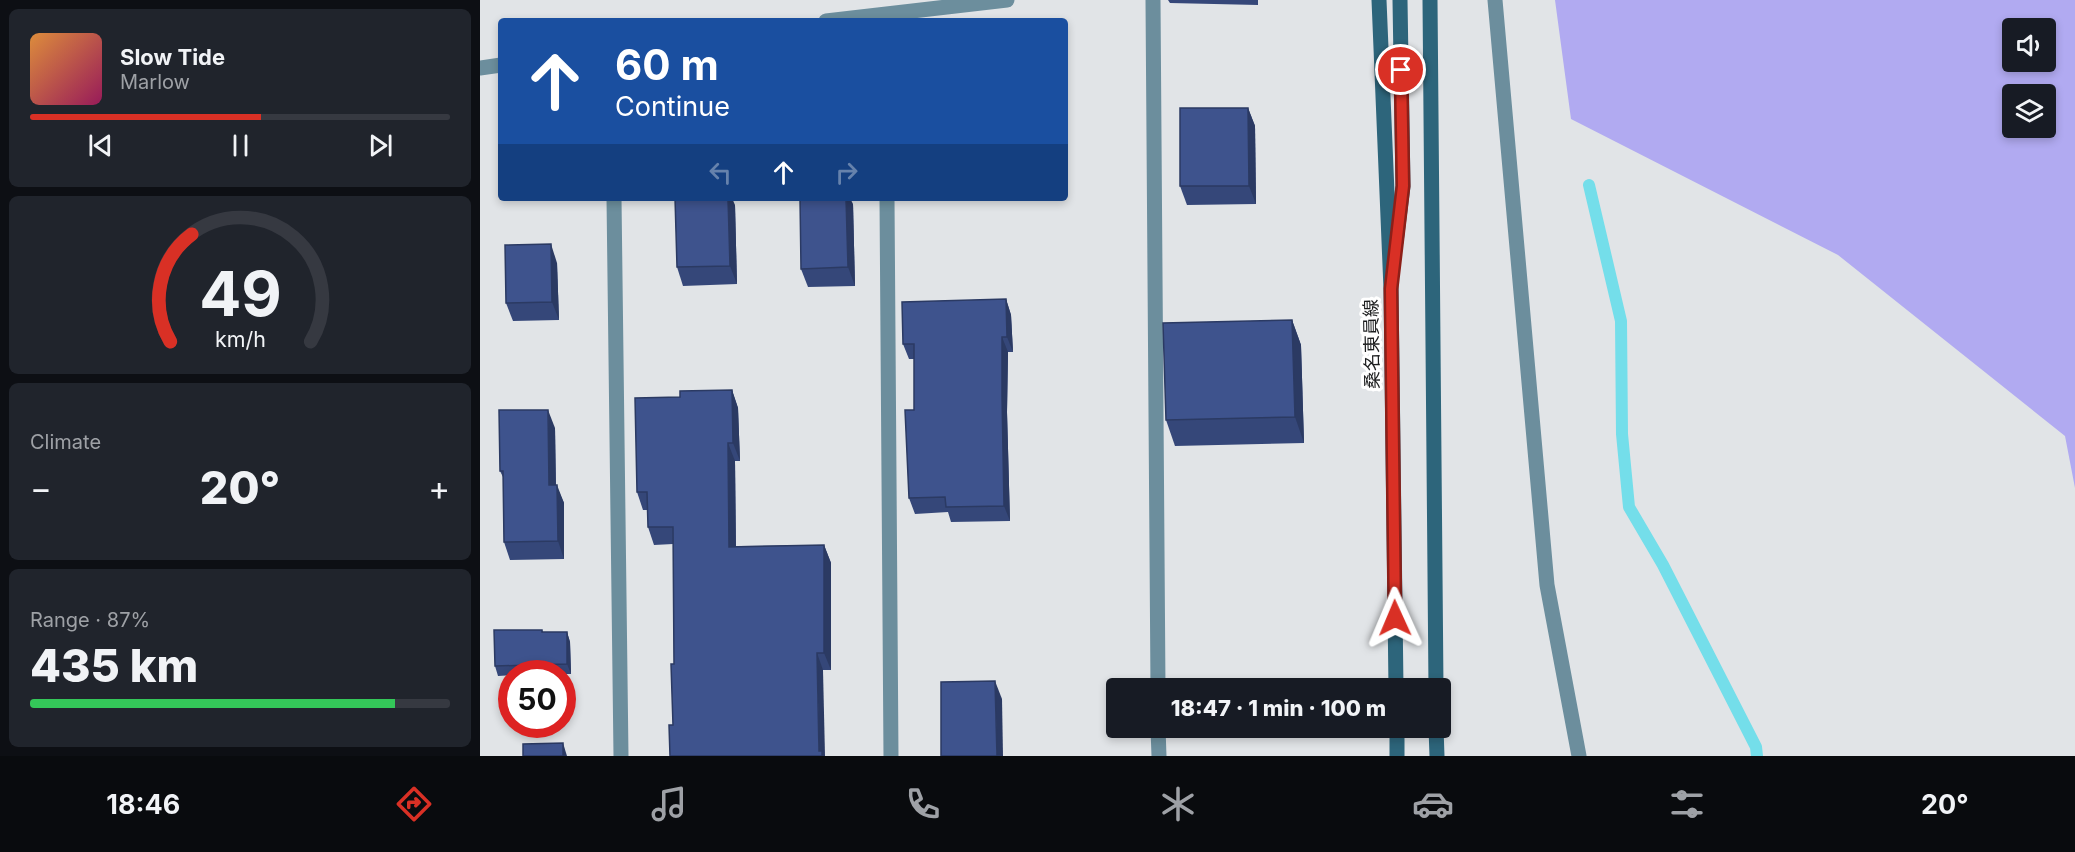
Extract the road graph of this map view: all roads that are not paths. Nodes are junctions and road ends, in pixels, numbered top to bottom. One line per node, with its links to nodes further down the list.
1 (1006, 0): 7 (street)
2 (1153, 0): 13 (street)
3 (1378, 0): 12 (main road, 桑名東員線)
4 (1400, 0): 12 (main road)
5 (1430, 0): 15 (main road)
6 (1495, 0): 24 (street)
7 (885, 17)
8 (498, 66): 9 (street)
9 (480, 68)
10 (614, 201): 19 (street)
11 (887, 201): 20 (street)
12 (1391, 289): 14 (main road, 桑名東員線)
13 (1158, 678)
14 (1396, 678)
15 (1436, 678)
16 (1158, 738): 21 (street)
17 (1397, 738): 22 (main road)
18 (1436, 738): 23 (main road)
19 (621, 756)
20 (891, 756)
21 (1159, 756)
22 (1397, 756)
23 (1437, 756)
24 (1579, 756)

